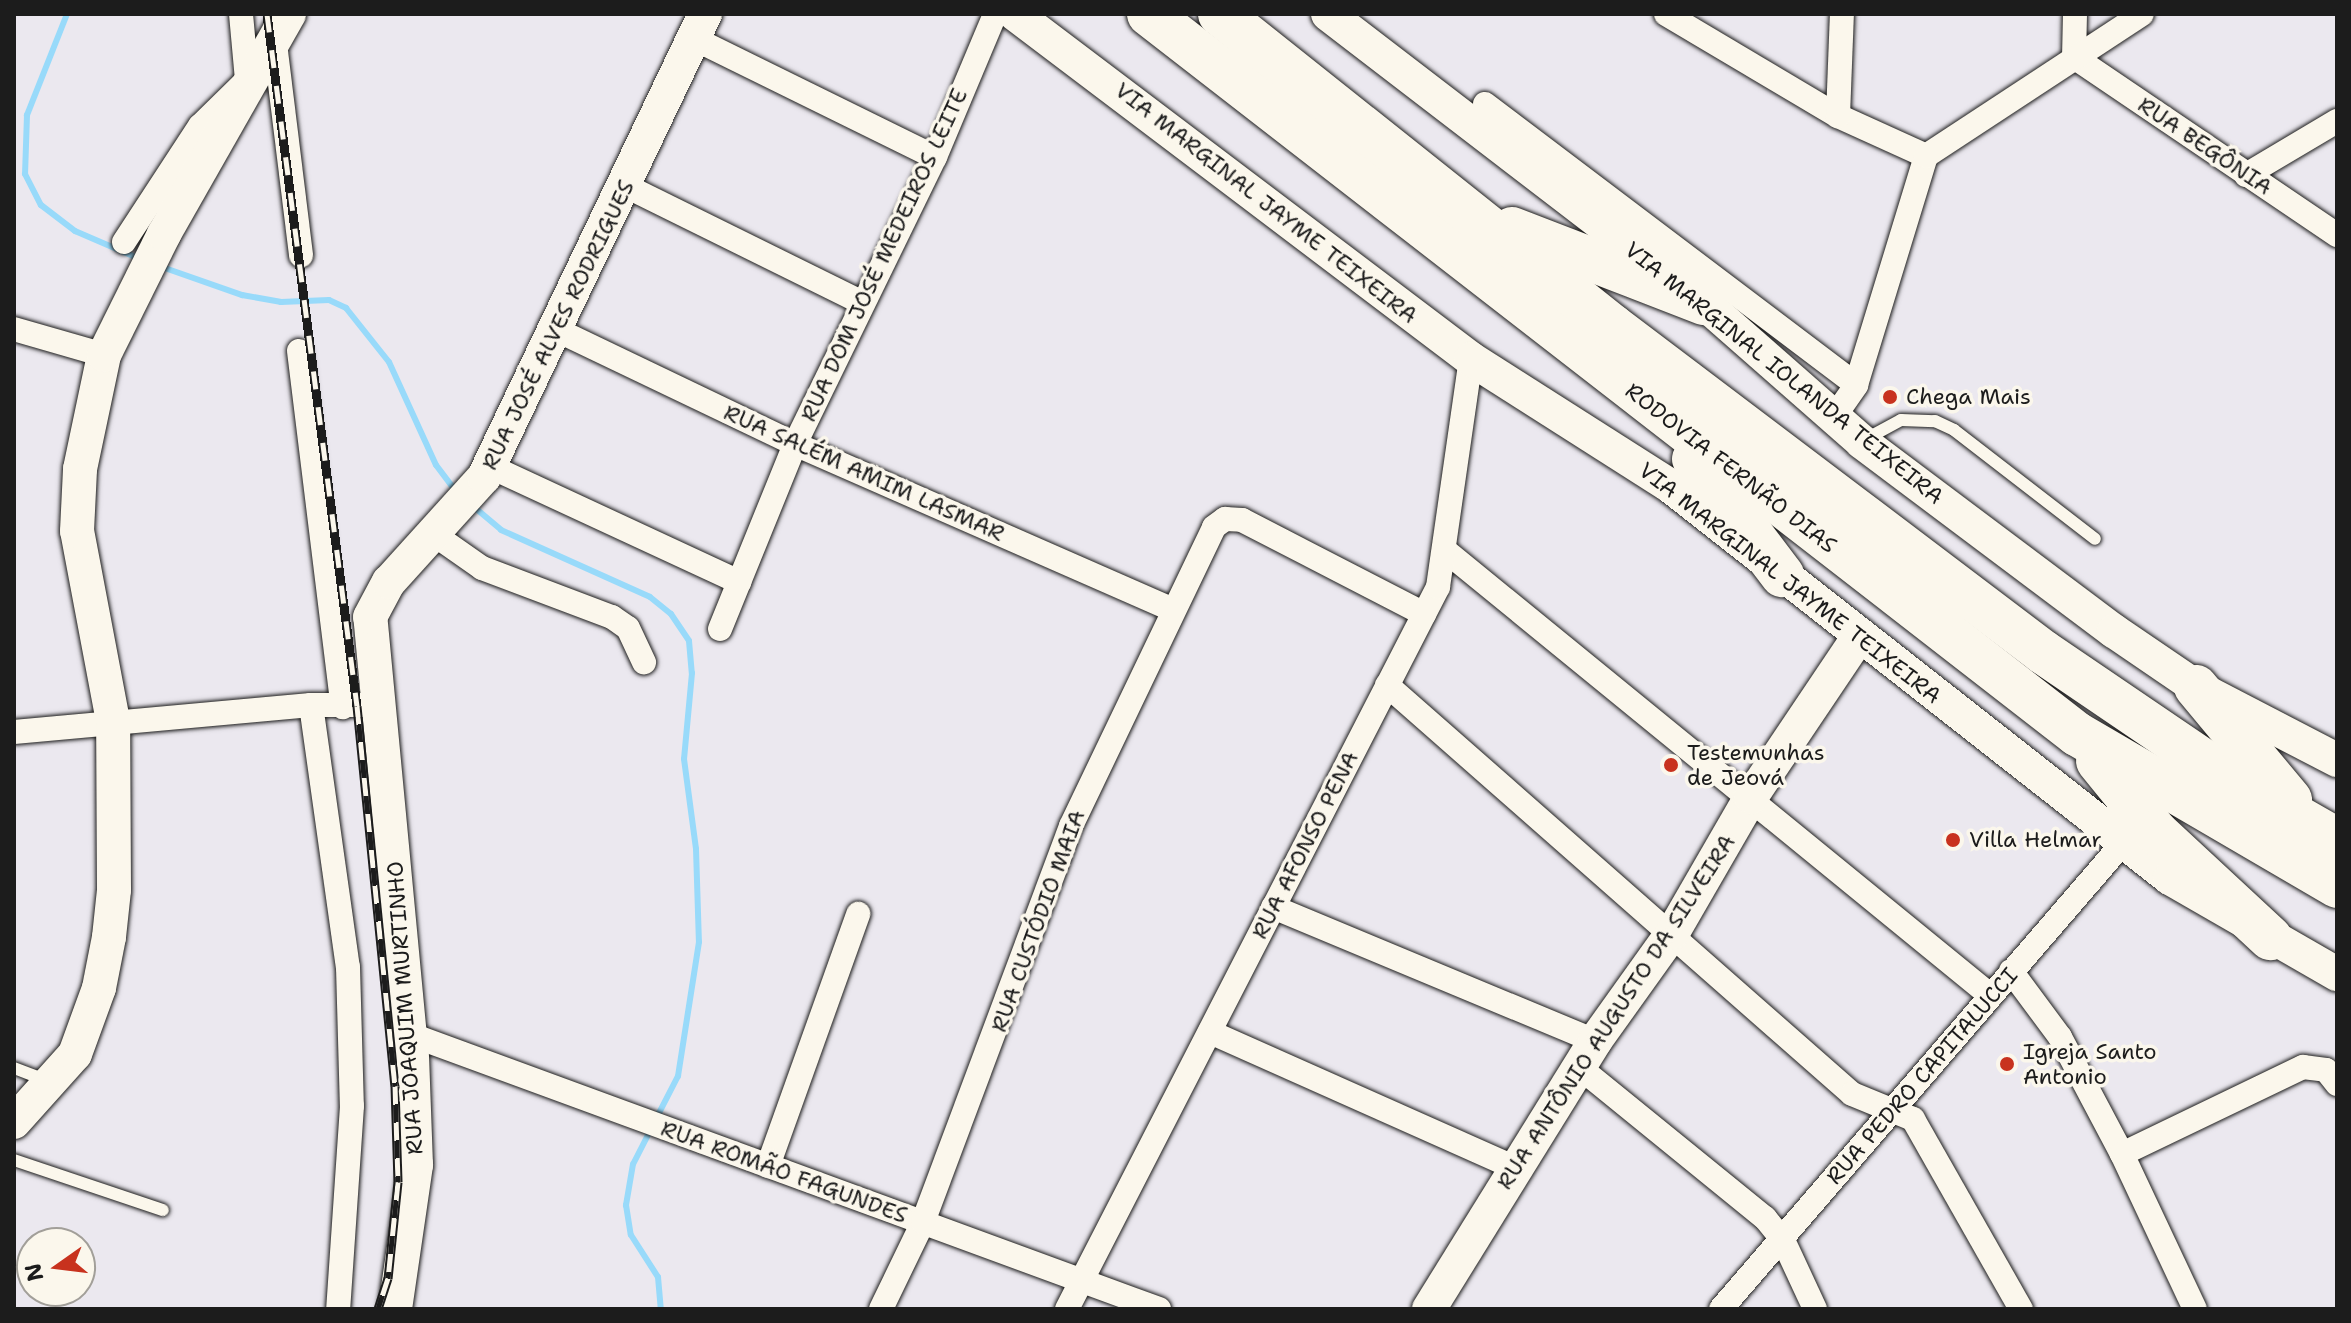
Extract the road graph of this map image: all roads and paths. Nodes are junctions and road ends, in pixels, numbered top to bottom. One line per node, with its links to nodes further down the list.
1 (241, 14): 16 (street)
2 (995, 14): 21 (street, RUA DOM JOSÉ MEDEIROS LEITE)
3 (1015, 14): 34 (street, VIA MARGINAL JAYME TEIXEIRA)
4 (1129, 14): 13 (highway, RODOVIA FERNÃO DIAS)
5 (1220, 14): 24 (highway, RODOVIA FERNÃO DIAS)
6 (1328, 14): 29 (street, VIA MARGINAL IOLANDA TEIXEIRA)
7 (1666, 14): 18 (street)
8 (1842, 14): 18 (street)
9 (2075, 14): 15 (street)
10 (2142, 14): 12 (street)
11 (278, 22): 16 (street); 27 (street)
12 (2111, 23): 15 (street)
13 (1163, 25): 36 (highway, RODOVIA FERNÃO DIAS)
14 (700, 26): 21 (street); 23 (street, RUA JOSÉ ALVES RODRIGUES)
15 (2074, 57): 20 (street); 22 (street, RUA BEGÔNIA)
16 (247, 80): 26 (street); 33 (street)
17 (1485, 104): 35 (street)
18 (1838, 116): 20 (street)
19 (2337, 121): 22 (street)
20 (1926, 156): 35 (street)
21 (935, 157): 28 (street, RUA DOM JOSÉ MEDEIROS LEITE)
22 (2246, 175): 25 (street, RUA BEGÔNIA)
23 (626, 186): 28 (street); 31 (street, RUA JOSÉ ALVES RODRIGUES)
24 (1469, 213): 29 (highway); 61 (highway, RODOVIA FERNÃO DIAS)
25 (2337, 235)
26 (124, 242)
27 (301, 255)
28 (863, 303): 39 (street, RUA DOM JOSÉ MEDEIROS LEITE)
29 (1704, 303): 37 (street, VIA MARGINAL IOLANDA TEIXEIRA)
30 (14, 329): 33 (street)
31 (557, 330): 39 (street, RUA SALÉM AMIM LASMAR); 40 (street, RUA JOSÉ ALVES RODRIGUES)
32 (299, 351): 55 (street)
33 (104, 355): 56 (street)
34 (1471, 359): 43 (street, RUA AFONSO PENA); 44 (street, VIA MARGINAL JAYME TEIXEIRA)
35 (1856, 385): 37 (street)
36 (1661, 415): 44 (highway); 58 (highway, RODOVIA FERNÃO DIAS)
37 (1834, 417): 38 (street, VIA MARGINAL IOLANDA TEIXEIRA)
38 (1862, 442): 42 (lane); 52 (street, VIA MARGINAL IOLANDA TEIXEIRA)
39 (795, 444): 45 (street, RUA DOM JOSÉ MEDEIROS LEITE); 46 (street, RUA SALÉM AMIM LASMAR)
40 (486, 472): 41 (street, RUA JOSÉ ALVES RODRIGUES); 45 (street)
41 (440, 524): 50 (street); 54 (street, RUA JOSÉ ALVES RODRIGUES)
42 (2095, 539)
43 (1447, 552): 47 (street, RUA AFONSO PENA); 60 (street)
44 (1782, 575): 49 (street, VIA MARGINAL JAYME TEIXEIRA)
45 (739, 582): 48 (street, RUA DOM JOSÉ MEDEIROS LEITE)
46 (1173, 610): 47 (street, RUA CUSTÓDIO MAIA); 84 (street, RUA CUSTÓDIO MAIA)
47 (1424, 614): 51 (street, RUA AFONSO PENA)
48 (720, 629)
49 (1859, 636): 60 (street, RUA ANTÔNIO AUGUSTO DA SILVEIRA); 62 (street, VIA MARGINAL JAYME TEIXEIRA)
50 (644, 662)
51 (1387, 685): 64 (street, RUA AFONSO PENA); 66 (street)
52 (2196, 687): 59 (street, VIA MARGINAL IOLANDA TEIXEIRA); 61 (highway)
53 (311, 705): 55 (street); 56 (street); 87 (street)
54 (381, 705): 55 (street); 72 (street, RUA JOAQUIM MURTINHO)
55 (343, 707)
56 (113, 721): 57 (street); 75 (street)
57 (14, 732)
58 (2077, 734): 63 (highway, RODOVIA FERNÃO DIAS); 67 (highway)
59 (2337, 760)
60 (1751, 797): 66 (street, RUA ANTÔNIO AUGUSTO DA SILVEIRA); 70 (street)
61 (2328, 835)
62 (2123, 843): 67 (street, VIA MARGINAL JAYME TEIXEIRA); 68 (street, RUA PEDRO CAPITALUCCI)
63 (2337, 886)
64 (1273, 907): 71 (street, RUA AFONSO PENA); 73 (street)
65 (858, 914): 81 (street)
66 (1673, 932): 73 (street, RUA ANTÔNIO AUGUSTO DA SILVEIRA); 77 (street)
67 (2270, 938): 69 (street, VIA MARGINAL JAYME TEIXEIRA)
68 (2011, 971): 70 (street, RUA PEDRO CAPITALUCCI); 79 (street)
69 (2337, 974)
70 (1991, 996): 77 (street, RUA PEDRO CAPITALUCCI)
71 (1210, 1032): 82 (street); 86 (street, RUA AFONSO PENA)
72 (409, 1034): 81 (street, RUA ROMÃO FAGUNDES); 88 (street, RUA JOAQUIM MURTINHO)
73 (1587, 1054): 82 (street, RUA ANTÔNIO AUGUSTO DA SILVEIRA); 85 (street)
74 (14, 1068): 75 (lane)
75 (51, 1082): 78 (street)
76 (2337, 1084): 79 (street)
77 (1890, 1108): 85 (street, RUA PEDRO CAPITALUCCI); 95 (street)
78 (14, 1122)
79 (2122, 1154): 96 (street)
80 (14, 1160): 83 (lane)
81 (768, 1166): 84 (street, RUA ROMÃO FAGUNDES)
82 (1515, 1168): 92 (street, RUA ANTÔNIO AUGUSTO DA SILVEIRA)
83 (163, 1210)
84 (923, 1222): 86 (street, RUA ROMÃO FAGUNDES); 89 (street, RUA CUSTÓDIO MAIA)
85 (1783, 1240): 93 (street, RUA PEDRO CAPITALUCCI); 94 (street)
86 (1082, 1280): 90 (street, RUA AFONSO PENA); 91 (street, RUA ROMÃO FAGUNDES)
87 (338, 1309)
88 (395, 1309)
89 (881, 1309)
90 (1067, 1309)
91 (1159, 1309)
92 (1429, 1309)
93 (1721, 1309)
94 (1815, 1309)
95 (2021, 1309)
96 (2195, 1309)

